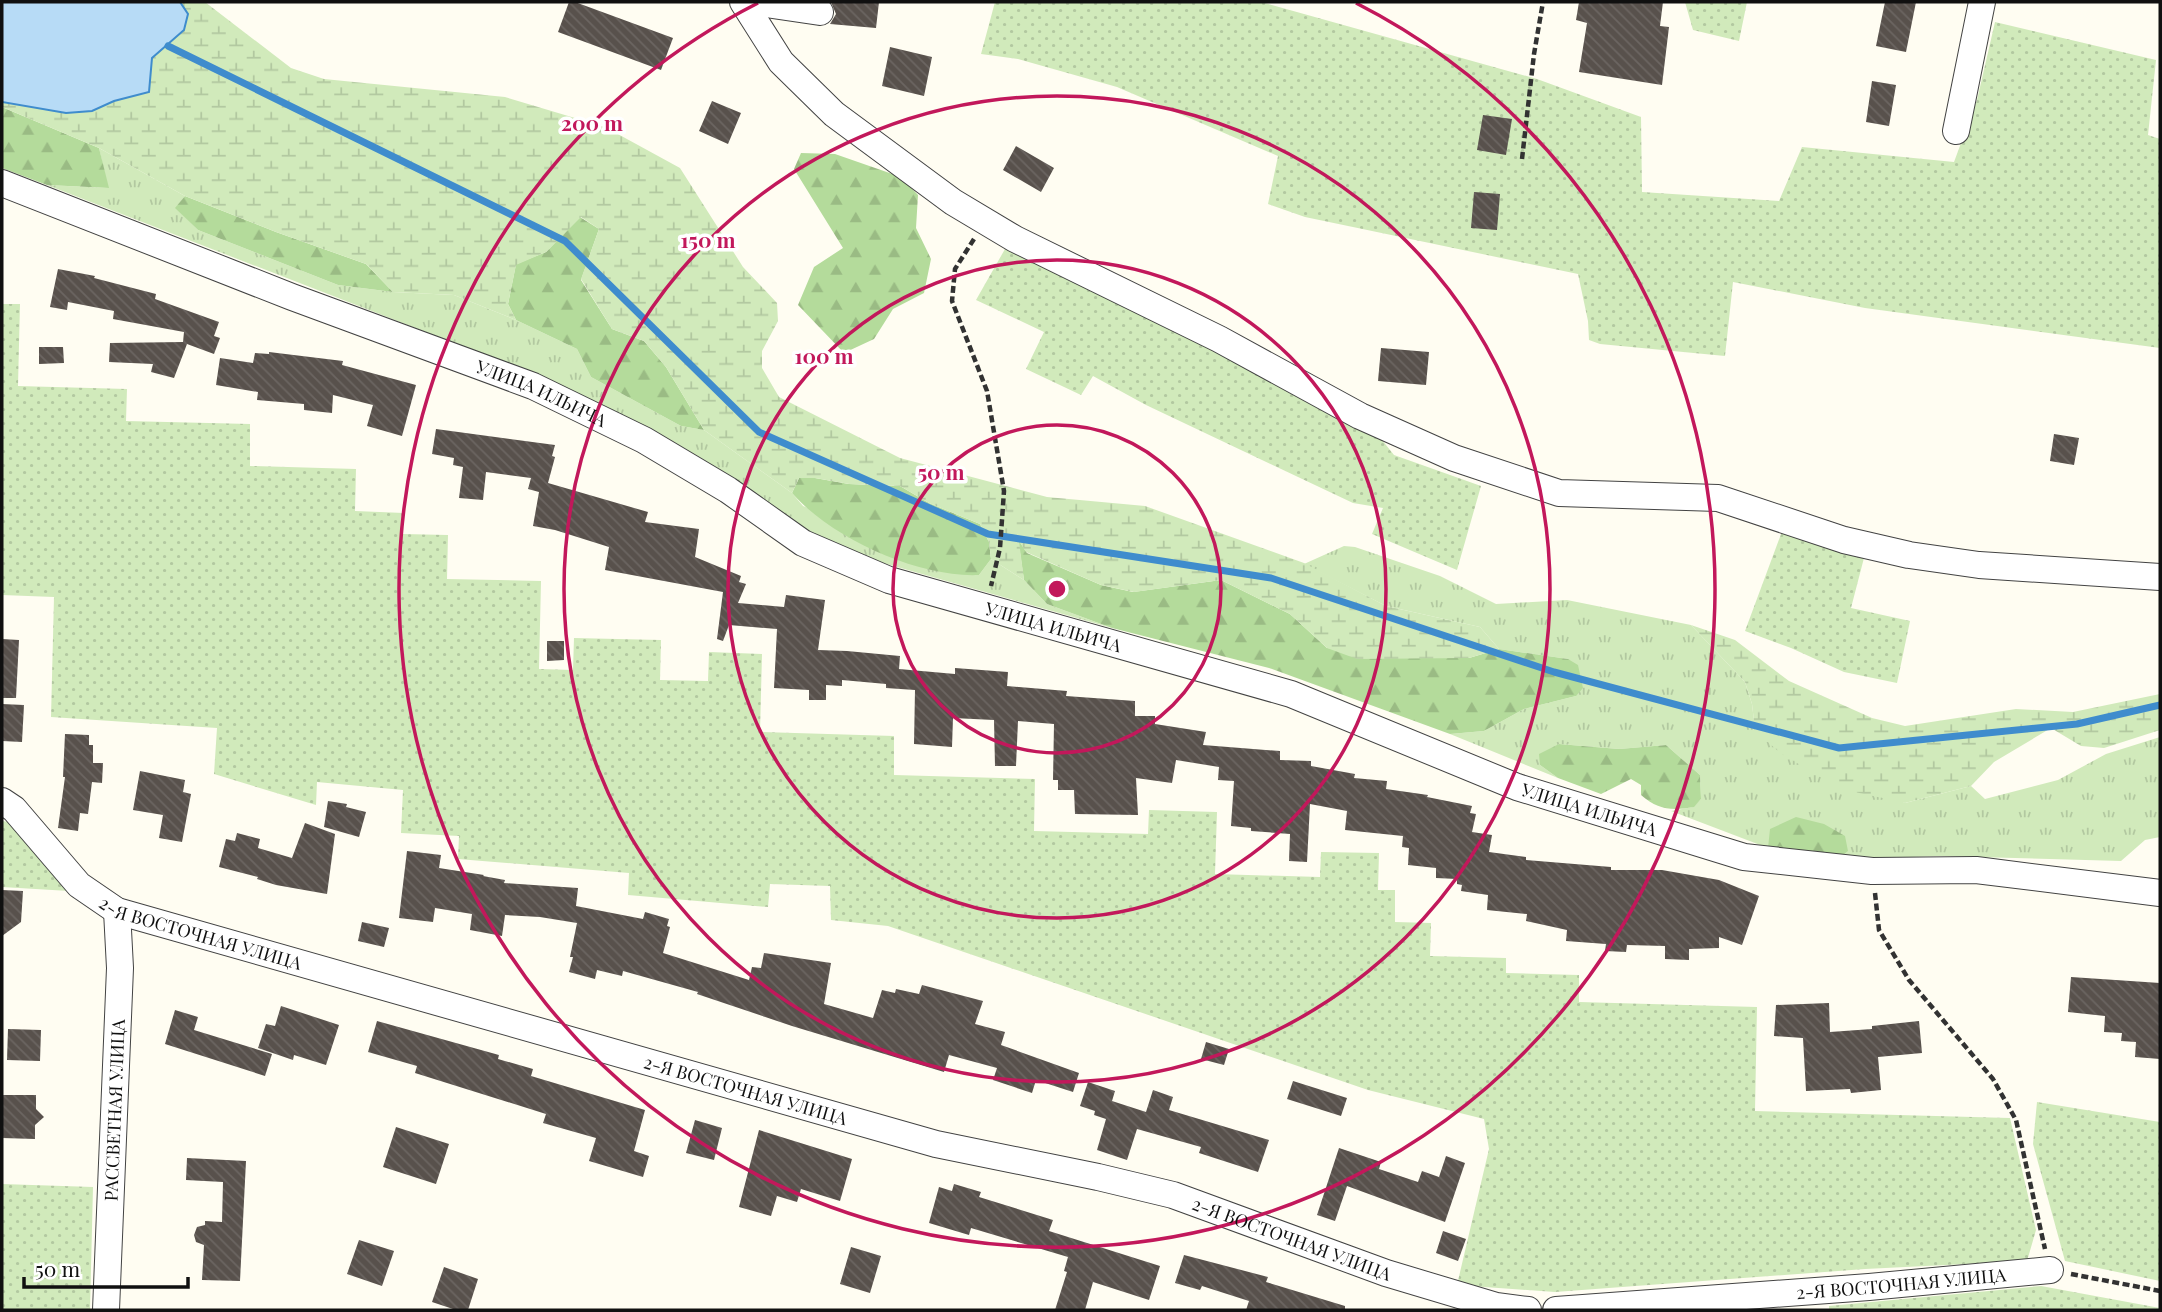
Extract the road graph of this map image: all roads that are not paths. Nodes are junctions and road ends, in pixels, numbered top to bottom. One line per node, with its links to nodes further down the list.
1 (743, 2): 7 (street)
2 (752, 2): 4 (street)
3 (1982, 2): 5 (street)
4 (820, 12)
5 (1956, 131)
6 (2, 183): 9 (street, УЛИЦА ИЛЬИЧА)
7 (2160, 577)
8 (2, 801): 10 (street, 2-Я ВОСТОЧНАЯ УЛИЦА)
9 (2160, 893)
10 (117, 911): 12 (street, РАССВЕТНАЯ УЛИЦА); 13 (street, 2-Я ВОСТОЧНАЯ УЛИЦА)
11 (2050, 1270): 14 (street, 2-Я ВОСТОЧНАЯ УЛИЦА)
12 (106, 1310)
13 (1528, 1310)
14 (1556, 1310)

